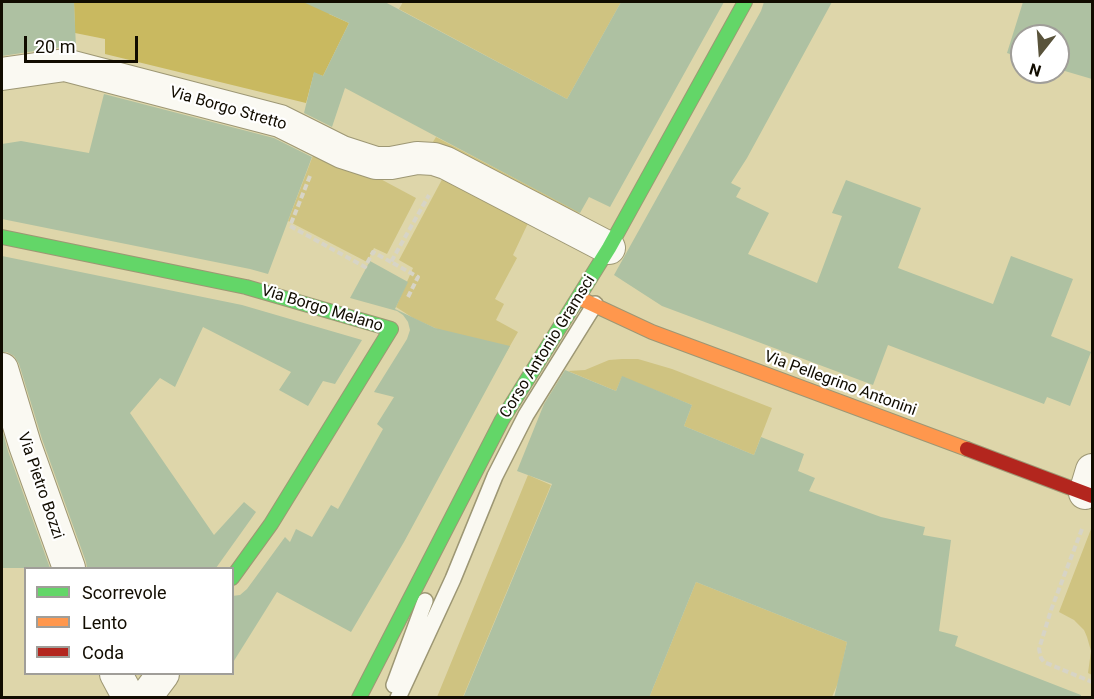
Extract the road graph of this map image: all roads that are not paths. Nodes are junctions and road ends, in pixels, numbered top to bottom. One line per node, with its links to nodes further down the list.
1 (745, 2): 5 (street, Corso Antonio Gramsci)
2 (761, 2): 5 (lane, Corso Antonio Gramsci)
3 (2, 74): 5 (street, Via Borgo Stretto)
4 (2, 237): 12 (street, Via Borgo Melano)
5 (610, 261): 6 (street, Corso Antonio Gramsci)
6 (579, 298): 7 (street, Via Pellegrino Antonini); 9 (street, Corso Antonio Gramsci)
7 (596, 300): 10 (street, Via Pellegrino Antonini); 19 (lane, Corso Antonio Gramsci)
8 (2, 369): 11 (street, Via Pietro Bozzi)
9 (462, 496): 17 (street, Corso Antonio Gramsci); 18 (lane)
10 (1089, 496)
11 (69, 567)
12 (234, 575)
13 (118, 675): 15 (street)
14 (162, 675): 16 (street)
15 (129, 698)
16 (145, 698)
17 (359, 698)
18 (390, 698)
19 (398, 698)

